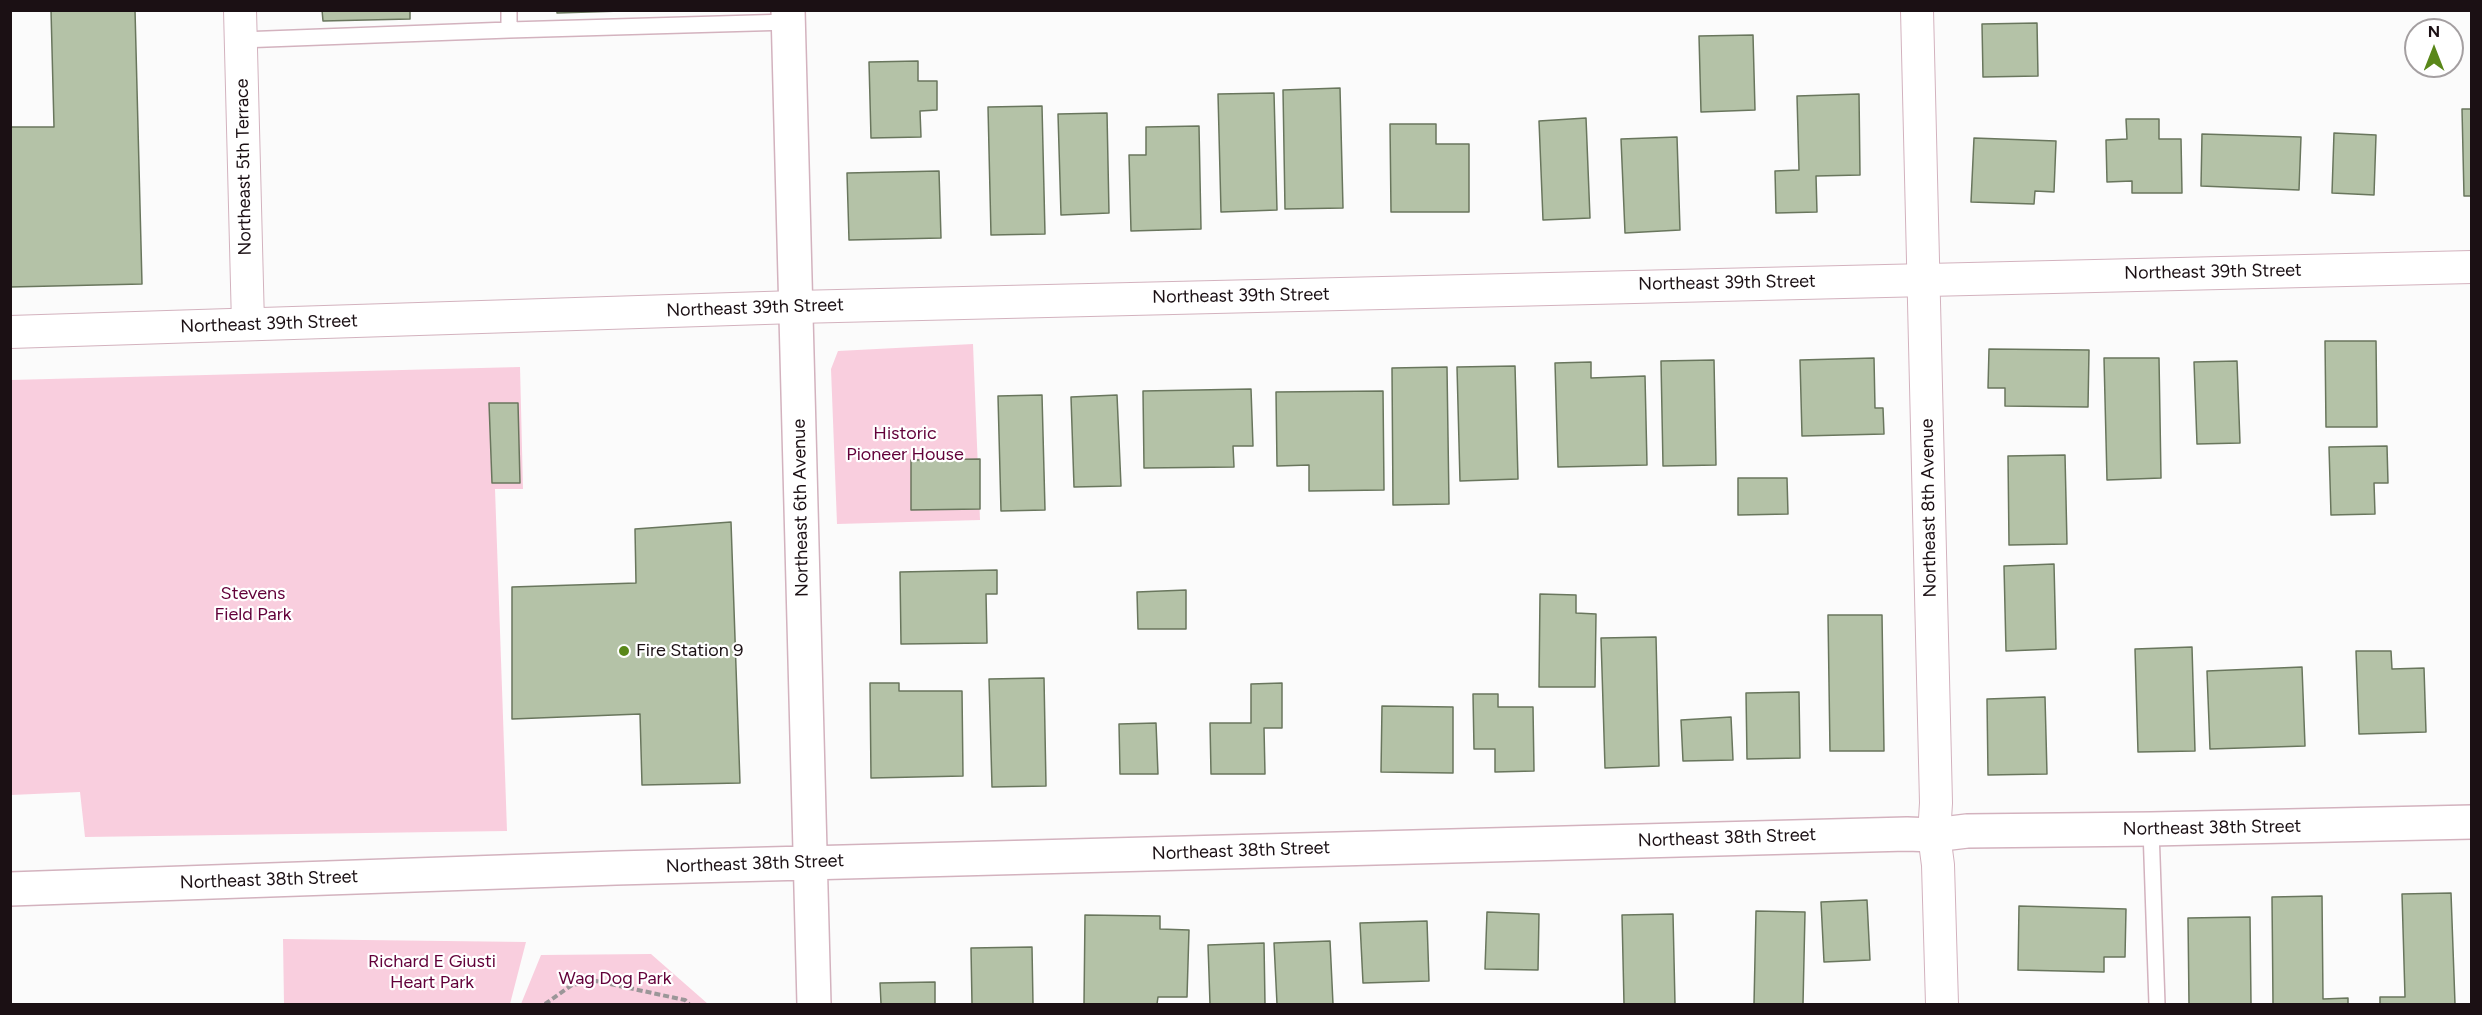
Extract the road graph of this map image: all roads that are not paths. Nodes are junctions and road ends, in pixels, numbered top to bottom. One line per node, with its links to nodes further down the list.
1 (509, 10): 5 (lane)
2 (1917, 10): 7 (street, Northeast 8th Avenue)
3 (789, 16): 5 (lane); 8 (street, Northeast 6th Avenue)
4 (240, 25): 5 (lane); 9 (street, Northeast 5th Terrace)
5 (509, 30)
6 (2472, 267): 7 (street, Northeast 39th Street)
7 (1924, 278): 8 (street, Northeast 39th Street); 13 (street, Northeast 8th Avenue)
8 (796, 307): 9 (street, Northeast 39th Street); 14 (street, Northeast 6th Avenue)
9 (248, 324): 10 (street, Northeast 39th Street)
10 (10, 332)
11 (2472, 822): 12 (street, Northeast 38th Street)
12 (2151, 829): 13 (street, Northeast 38th Street); 18 (lane)
13 (1934, 835): 14 (street, Northeast 38th Street); 17 (street, Northeast 8th Avenue)
14 (810, 863): 15 (street, Northeast 38th Street); 16 (street, Northeast 6th Avenue)
15 (10, 889)
16 (814, 1005)
17 (1942, 1005)
18 (2157, 1005)

